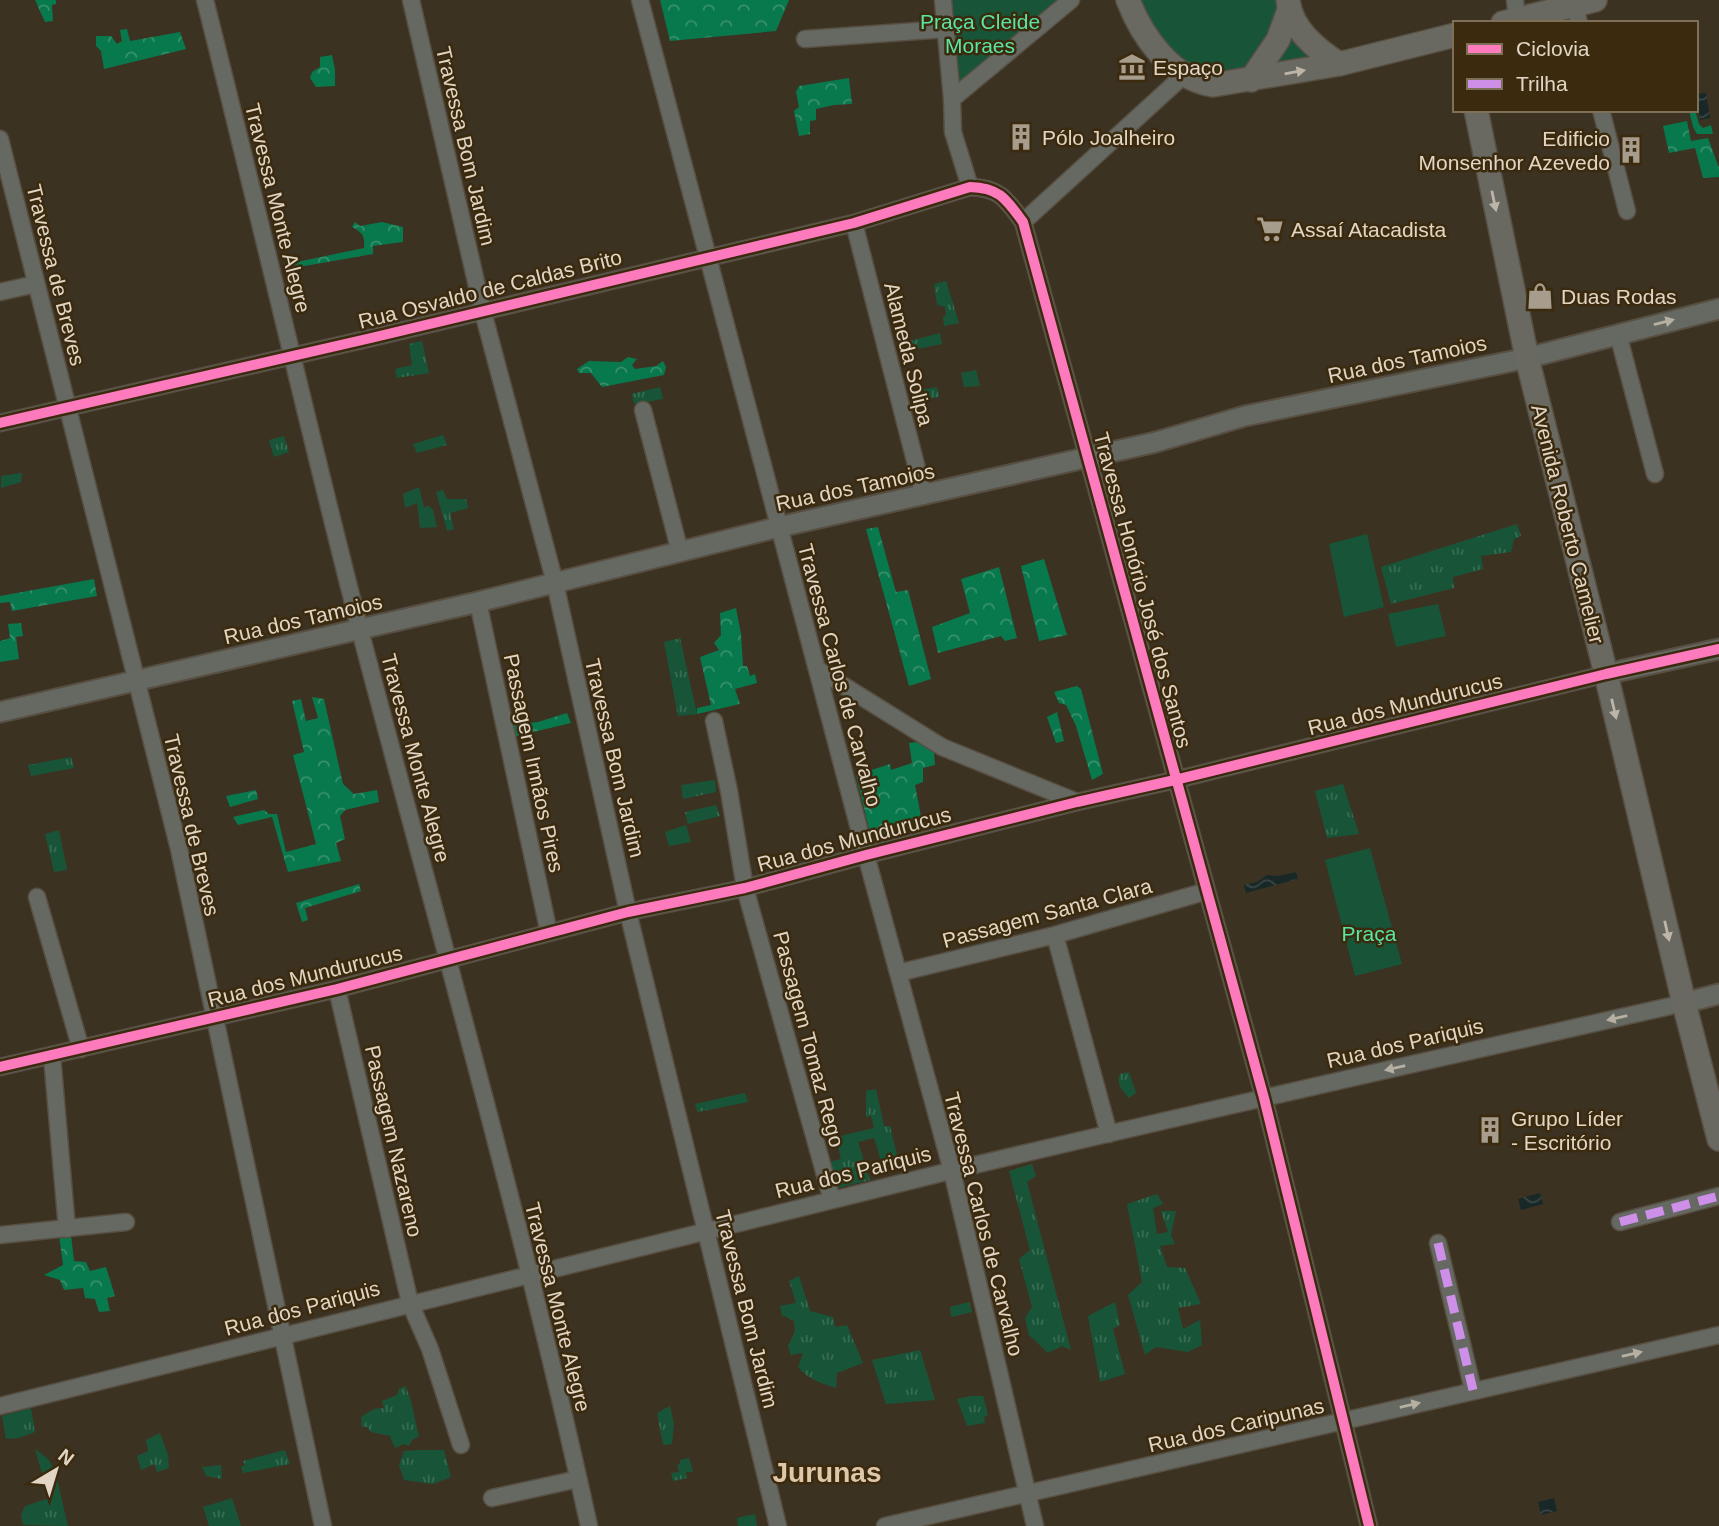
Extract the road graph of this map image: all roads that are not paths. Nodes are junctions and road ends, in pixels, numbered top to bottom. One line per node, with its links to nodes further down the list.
1 (205, 0): 31 (street, Travessa Monte Alegre)
2 (411, 0): 29 (street, Travessa Bom Jardim)
3 (640, 0): 25 (street, Travessa Carlos de Carvalho)
4 (943, 0): 10 (street)
5 (1071, 0): 16 (street)
6 (1128, 0): 14 (main road)
7 (1288, 5): 13 (main road); 15 (main road)
8 (1583, 9): 9 (main road)
9 (1511, 14)
10 (946, 29): 12 (street); 16 (street)
11 (1453, 36): 13 (main road)
12 (805, 39)
13 (1339, 64): 15 (main road, one-way to 13)
14 (1184, 76): 15 (main road); 23 (street)
15 (1251, 80)
16 (952, 99): 20 (street)
17 (1476, 112): 32 (main road, Avenida Roberto Camelier, one-way to 32)
18 (1602, 112): 22 (street)
19 (0, 139): 26 (street, Travessa de Breves)
20 (970, 187): 21 (street, Rua Osvaldo de Caldas Brito); 24 (street, Rua Osvaldo de Caldas Brito)
21 (988, 188): 23 (street, Travessa Honório José dos Santos)
22 (1627, 211)
23 (1023, 222): 36 (street, Travessa Honório José dos Santos)
24 (854, 223): 25 (street, Rua Osvaldo de Caldas Brito); 38 (street, Alameda Solipa)
25 (706, 256): 29 (street, Rua Osvaldo de Caldas Brito); 39 (street, Travessa Carlos de Carvalho)
26 (36, 284): 27 (street); 33 (street, Travessa de Breves)
27 (0, 292)
28 (1719, 309): 30 (street, Rua dos Tamoios, one-way to 28)
29 (483, 312): 31 (street, Rua Osvaldo de Caldas Brito); 41 (street, Travessa Bom Jardim)
30 (1618, 334): 32 (street, Rua dos Tamoios); 37 (street)
31 (292, 356): 33 (street, Rua Osvaldo de Caldas Brito); 43 (street, Travessa Monte Alegre)
32 (1527, 358): 36 (street, Rua dos Tamoios); 46 (main road, Avenida Roberto Camelier)
33 (69, 409): 35 (street, Rua Osvaldo de Caldas Brito); 47 (street, Travessa de Breves)
34 (643, 410): 40 (street)
35 (0, 423)
36 (1087, 458): 38 (street, Rua dos Tamoios); 50 (street, Travessa Honório José dos Santos)
37 (1655, 474)
38 (924, 496): 39 (street, Rua dos Tamoios)
39 (779, 527): 40 (street, Rua dos Tamoios); 45 (street, Travessa Carlos de Carvalho)
40 (680, 552): 41 (street, Rua dos Tamoios)
41 (555, 583): 42 (street, Rua dos Tamoios); 56 (street, Travessa Bom Jardim)
42 (478, 602): 43 (street, Rua dos Tamoios); 57 (street, Passagem Irmãos Pires)
43 (360, 629): 47 (street, Rua dos Tamoios); 59 (street, Travessa Monte Alegre)
44 (1719, 649): 46 (street, Rua dos Mundurucus)
45 (817, 669): 51 (street); 52 (street, Travessa Carlos de Carvalho)
46 (1606, 674): 50 (street, Rua dos Mundurucus); 63 (main road, Avenida Roberto Camelier, one-way to 63)
47 (135, 682): 48 (street, Rua dos Tamoios); 64 (street, Travessa de Breves)
48 (0, 712)
49 (715, 720): 53 (street, Passagem Tomaz Rego)
50 (1175, 780): 51 (street, Rua dos Mundurucus); 54 (street, Travessa Honório José dos Santos)
51 (1077, 802): 52 (street, Rua dos Mundurucus)
52 (866, 855): 53 (street, Rua dos Mundurucus); 60 (street, Travessa Carlos de Carvalho)
53 (745, 888): 56 (street, Rua dos Mundurucus); 74 (street, Passagem Tomaz Rego)
54 (1207, 891): 58 (street, Passagem Santa Clara); 69 (street, Travessa Honório José dos Santos)
55 (37, 897): 65 (street)
56 (628, 912): 57 (street, Rua dos Mundurucus); 78 (street, Travessa Bom Jardim)
57 (550, 933): 59 (street, Rua dos Mundurucus)
58 (1055, 935): 60 (street, Passagem Santa Clara); 70 (street)
59 (449, 960): 61 (street, Rua dos Mundurucus); 81 (street, Travessa Monte Alegre)
60 (898, 973): 72 (street, Travessa Carlos de Carvalho)
61 (337, 989): 64 (street, Rua dos Mundurucus); 82 (street, Passagem Nazareno)
62 (1719, 994): 63 (street, Rua dos Pariquis)
63 (1684, 1003): 68 (main road, Avenida Roberto Camelier); 69 (street, Rua dos Pariquis, one-way to 69)
64 (214, 1018): 65 (street, Rua dos Mundurucus); 84 (street, Travessa de Breves)
65 (81, 1049): 66 (street, Rua dos Mundurucus)
66 (52, 1056): 67 (street, Rua dos Mundurucus); 77 (street)
67 (0, 1067)
68 (1714, 1090): 71 (main road, Avenida Roberto Camelier)
69 (1264, 1098): 70 (street, Rua dos Pariquis); 87 (street, Travessa Honório José dos Santos)
70 (1109, 1134): 72 (street, Rua dos Pariquis)
71 (1719, 1139)
72 (952, 1171): 74 (street, Rua dos Pariquis); 90 (street, Travessa Carlos de Carvalho)
73 (1719, 1196): 75 (street)
74 (832, 1200): 78 (street, Rua dos Pariquis)
75 (1619, 1222)
76 (126, 1223): 77 (street)
77 (67, 1229): 79 (street)
78 (707, 1231): 81 (street, Rua dos Pariquis); 94 (street, Travessa Bom Jardim)
79 (0, 1235)
80 (1437, 1243): 85 (street)
81 (528, 1275): 82 (street, Rua dos Pariquis); 89 (street, Travessa Monte Alegre)
82 (410, 1303): 84 (street, Rua dos Pariquis); 88 (street, Passagem Nazareno)
83 (1719, 1335): 85 (street, Rua dos Caripunas, one-way to 83)
84 (283, 1338): 86 (street, Rua dos Pariquis); 92 (street, Travessa de Breves)
85 (1473, 1390): 87 (street, Rua dos Caripunas, one-way to 85)
86 (0, 1406)
87 (1344, 1421): 90 (street, Rua dos Caripunas); 97 (street, Travessa Honório José dos Santos)
88 (461, 1445)
89 (578, 1479): 91 (street); 93 (street, Travessa Monte Alegre)
90 (1028, 1494): 95 (street, Rua dos Caripunas); 96 (street, Travessa Carlos de Carvalho)
91 (492, 1499)
92 (323, 1526)
93 (589, 1526)
94 (778, 1526)
95 (885, 1526)
96 (1035, 1526)
97 (1369, 1526)

